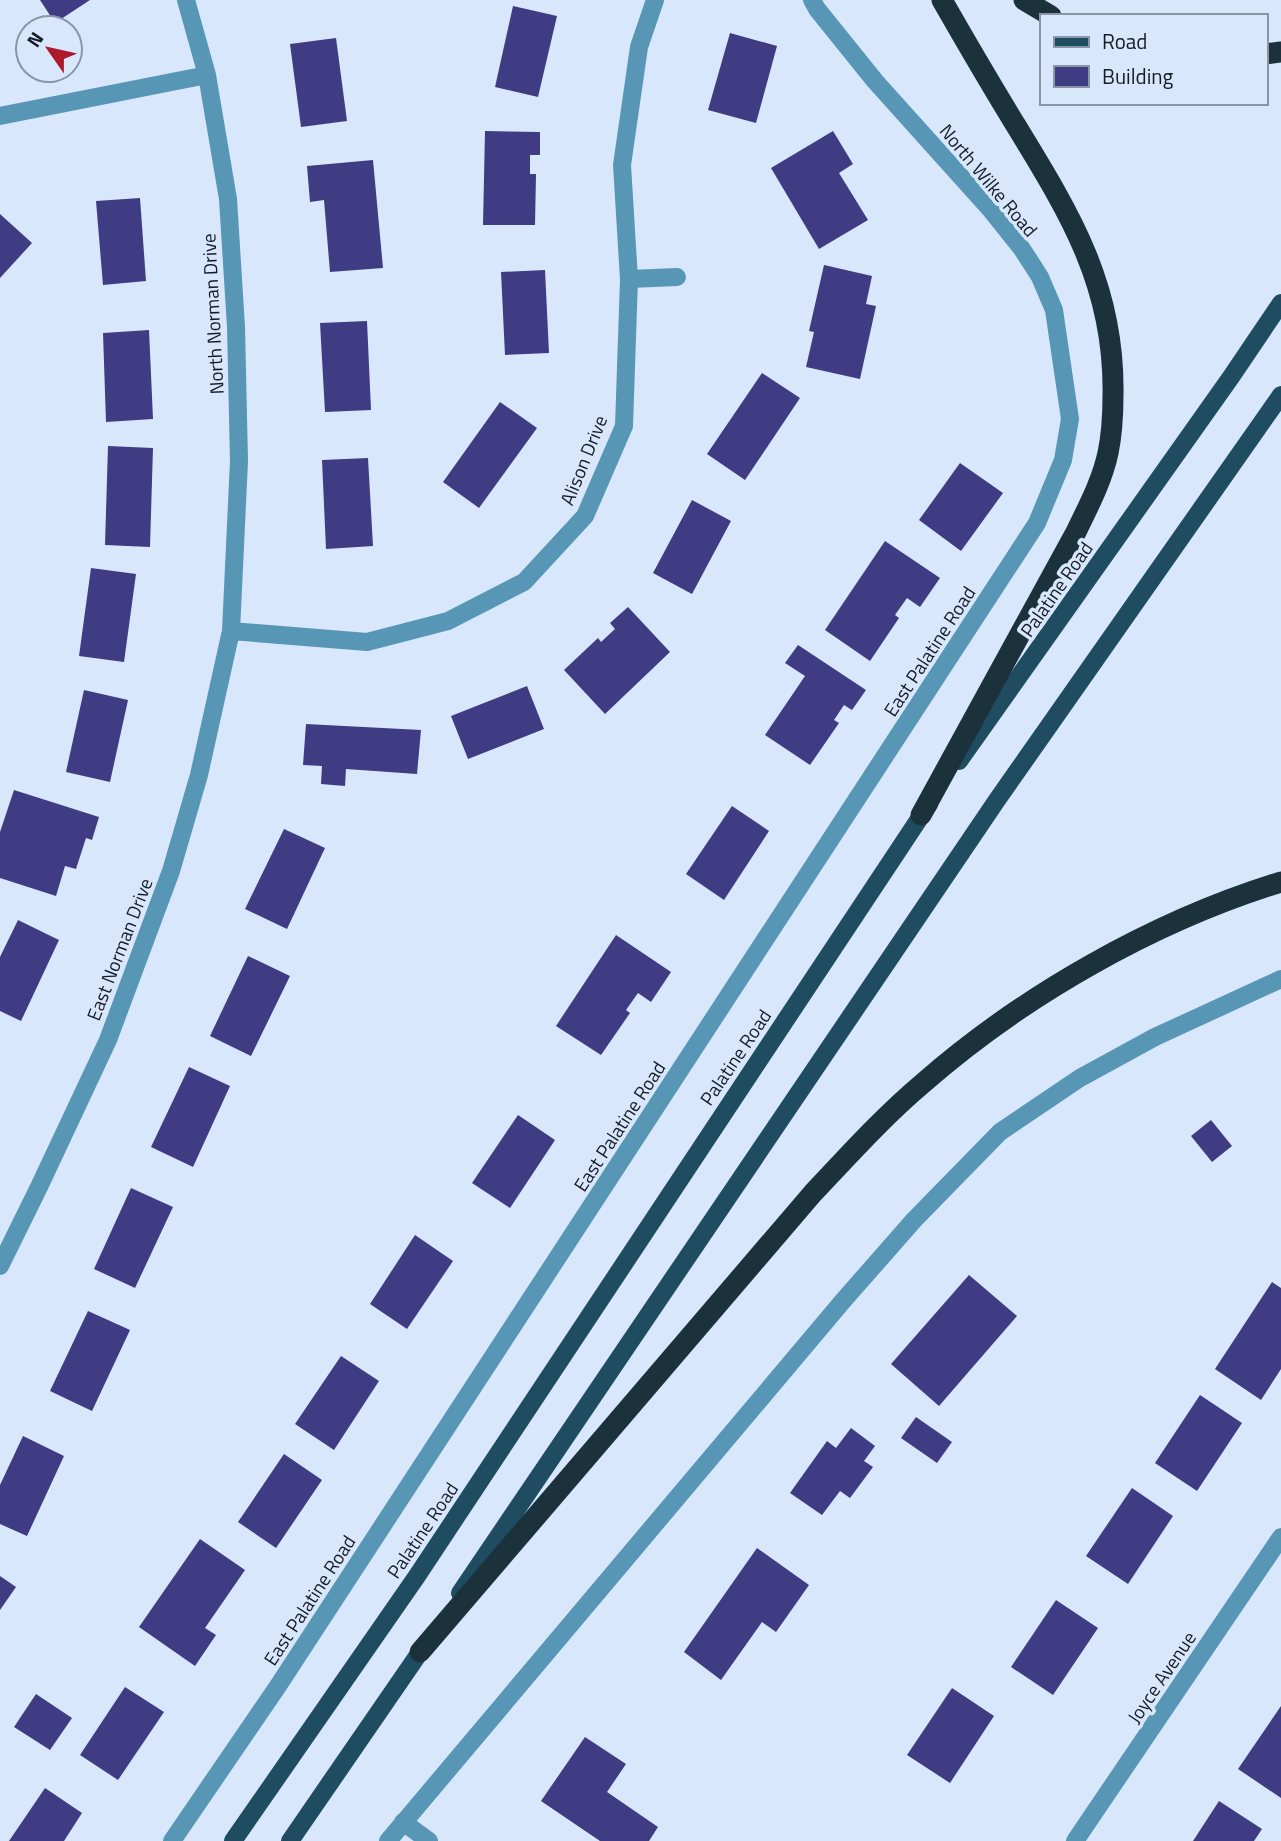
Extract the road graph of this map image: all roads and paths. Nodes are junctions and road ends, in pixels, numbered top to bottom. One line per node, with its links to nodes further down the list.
1 (186, 0): 7 (street, North Norman Drive)
2 (654, 0): 10 (street, Alison Drive)
3 (812, 0): 13 (street, North Wilke Road)
4 (942, 0): 15 (highway)
5 (1024, 0): 6 (highway)
6 (1048, 14)
7 (207, 75): 8 (street); 14 (street, North Norman Drive)
8 (0, 116)
9 (677, 277): 10 (street)
10 (629, 279): 14 (street, Alison Drive)
11 (1281, 303): 15 (main road, Palatine Road)
12 (1281, 395): 20 (main road)
13 (1070, 419): 22 (street, East Palatine Road)
14 (231, 631): 18 (street, East Norman Drive)
15 (921, 815): 23 (main road, Palatine Road)
16 (1281, 882): 20 (highway)
17 (1281, 979): 21 (street)
18 (0, 1266)
19 (1281, 1537): 27 (street, Joyce Avenue)
20 (420, 1652): 24 (main road)
21 (403, 1822): 25 (street); 26 (street)
22 (172, 1841)
23 (233, 1841)
24 (290, 1841)
25 (388, 1841)
26 (429, 1841)
27 (1075, 1841)

